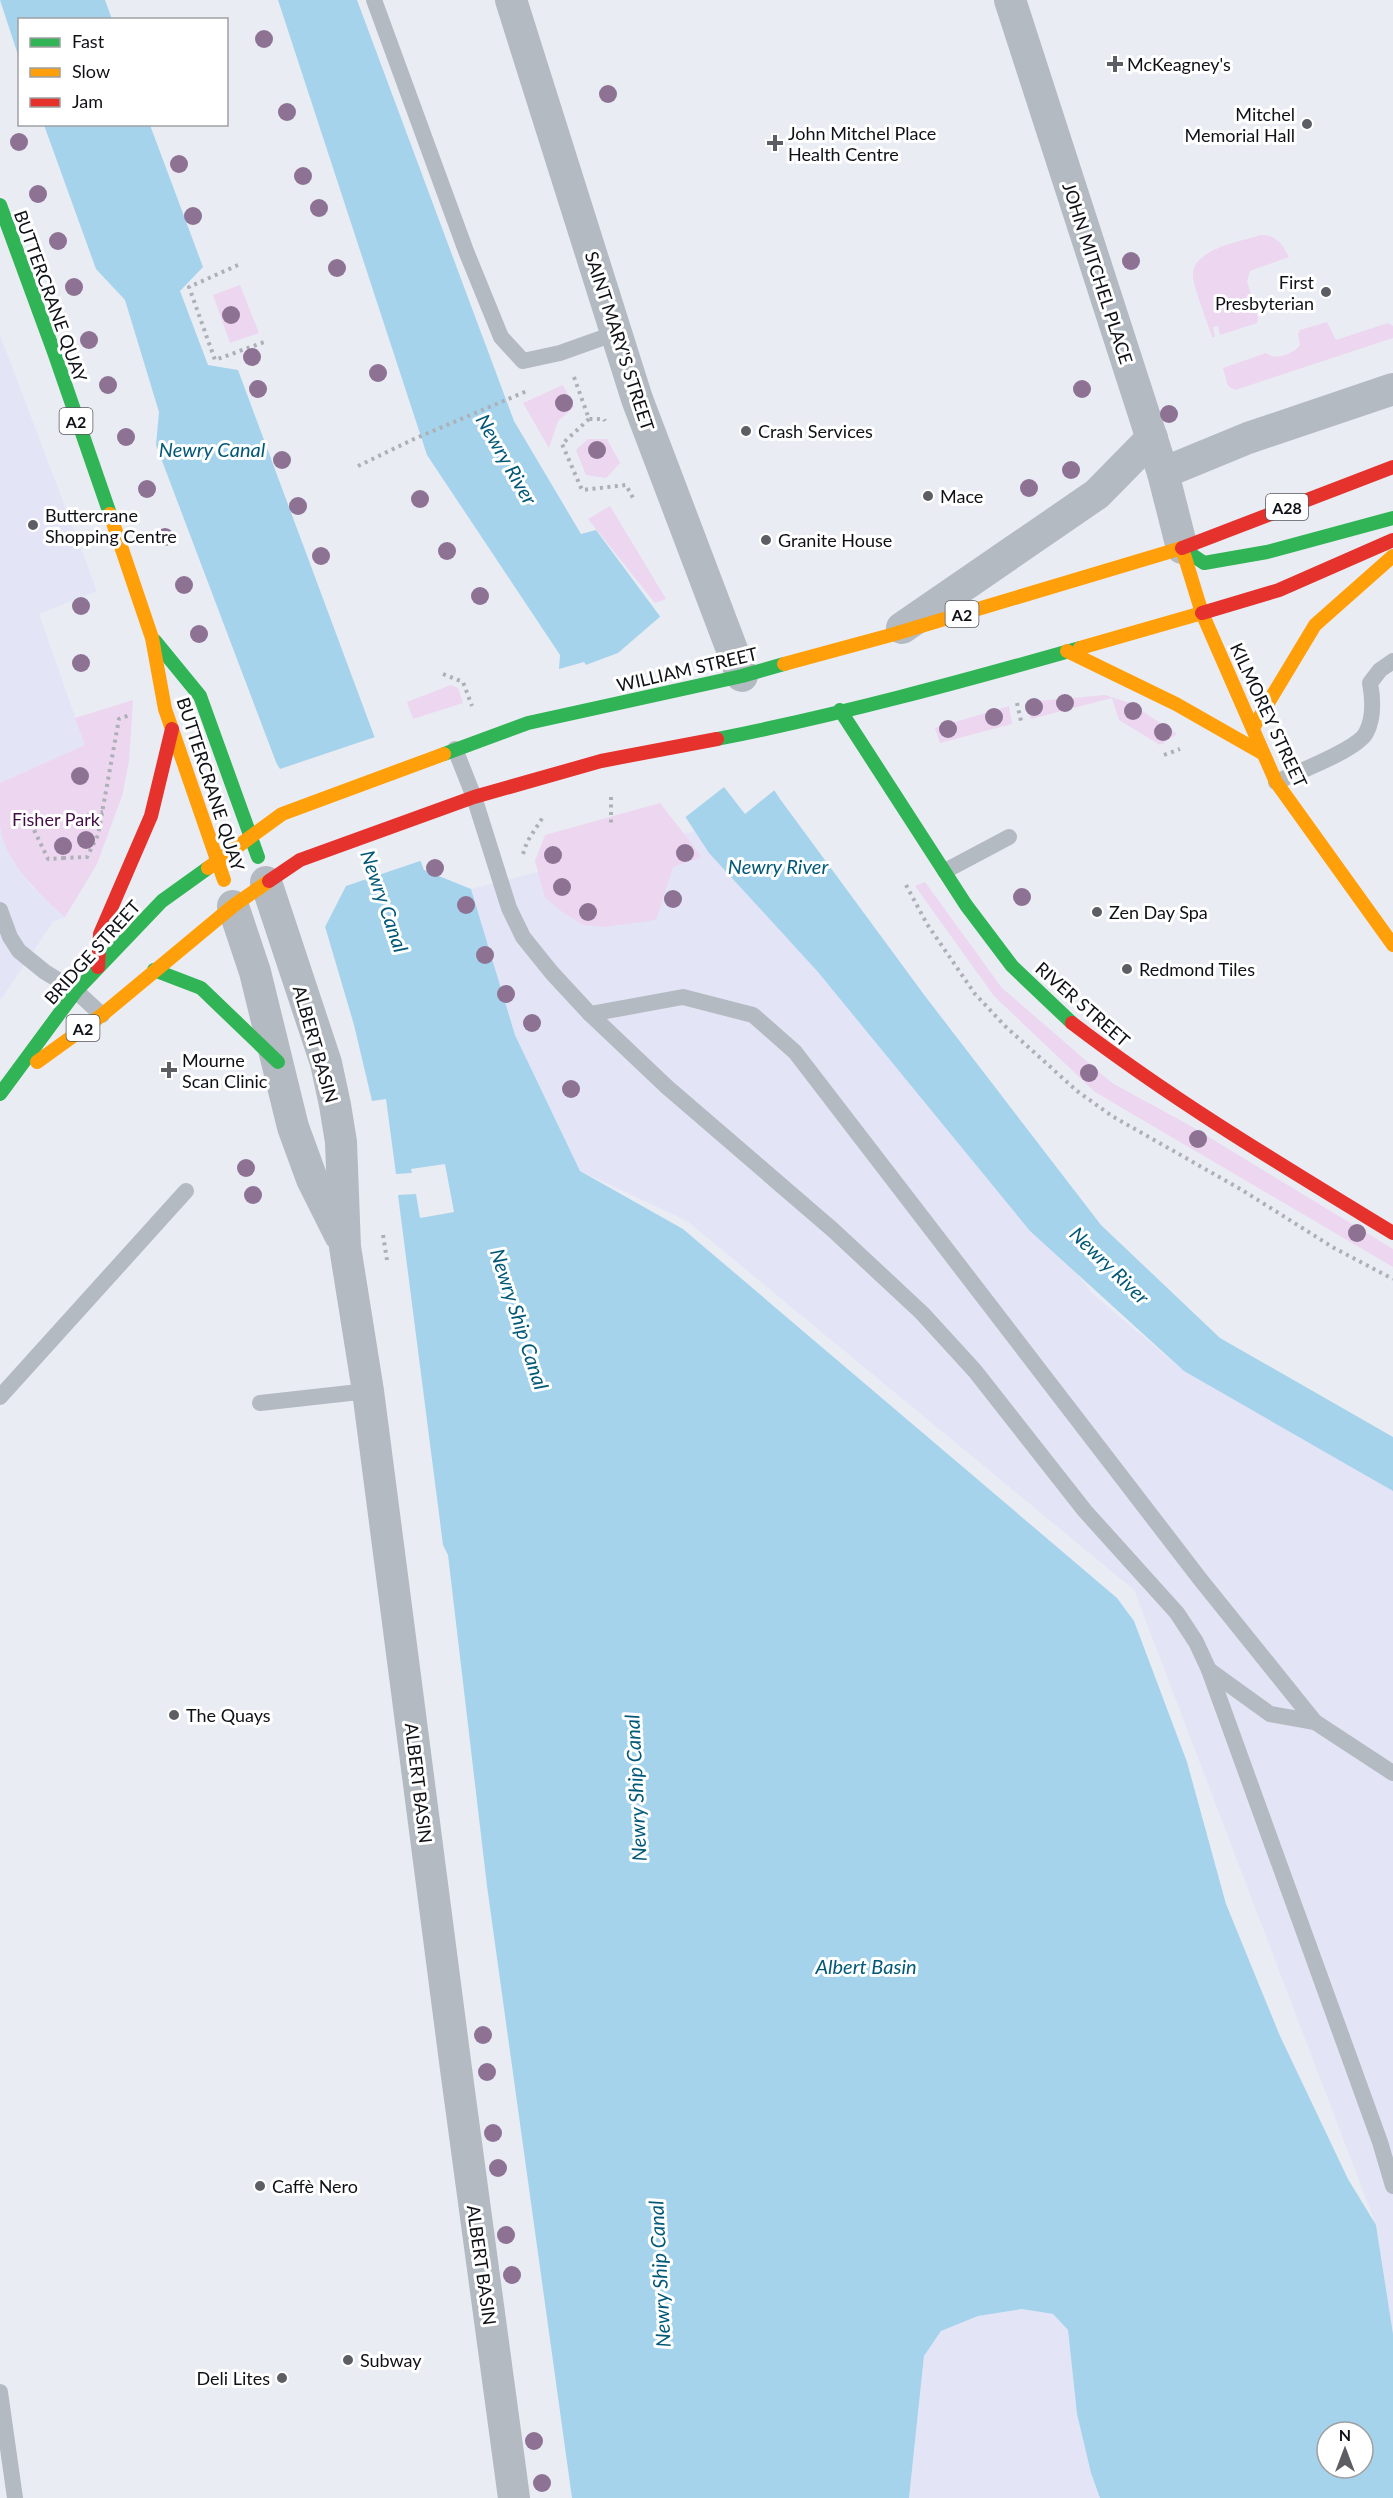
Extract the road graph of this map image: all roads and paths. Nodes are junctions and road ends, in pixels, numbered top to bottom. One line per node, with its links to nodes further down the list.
1 (374, 0): 6 (lane)
2 (511, 0): 6 (street, SAINT MARY'S STREET)
3 (1010, 0): 13 (street, JOHN MITCHEL PLACE)
4 (0, 205): 24 (main road, BUTTERCRANE QUAY / A2)
5 (238, 265): 7 (path)
6 (616, 333): 28 (street, SAINT MARY'S STREET)
7 (267, 341)
8 (571, 369): 11 (path)
9 (1393, 389): 16 (street)
10 (528, 390): 14 (path)
11 (589, 419): 12 (path); 17 (path)
12 (604, 419)
13 (1152, 438): 16 (street, JOHN MITCHEL PLACE); 23 (street)
14 (358, 466)
15 (1393, 467): 20 (main road, A28)
16 (1163, 473): 20 (street, JOHN MITCHEL PLACE)
17 (636, 505)
18 (1393, 518): 20 (main road)
19 (1393, 540): 22 (main road)
20 (1182, 548): 22 (main road, KILMOREY STREET); 23 (main road, WILLIAM STREET / A2)
21 (1393, 556): 34 (main road)
22 (1202, 613): 25 (main road, A2); 34 (main road, KILMOREY STREET)
23 (891, 635): 28 (main road, WILLIAM STREET / A2)
24 (152, 638): 35 (main road, BUTTERCRANE QUAY / A2); 44 (main road, BUTTERCRANE QUAY / A2)
25 (1067, 651): 30 (main road, A2); 37 (main road)
26 (1393, 661): 38 (lane)
27 (443, 675): 31 (path)
28 (734, 678): 36 (main road, WILLIAM STREET / A2)
29 (1016, 697): 33 (path)
30 (840, 710): 40 (main road, A2); 48 (main road, RIVER STREET)
31 (474, 711)
32 (132, 715): 41 (path)
33 (1021, 721)
34 (1253, 728): 37 (main road, KILMOREY STREET)
35 (172, 729): 46 (main road, BUTTERCRANE QUAY / A2); 53 (main road)
36 (455, 749): 40 (lane); 44 (main road, WILLIAM STREET / A2)
37 (1262, 753): 38 (main road, KILMOREY STREET)
38 (1276, 782): 52 (main road, KILMOREY STREET)
39 (611, 794): 43 (path)
40 (474, 797): 47 (lane); 49 (main road, A2)
41 (103, 812): 41 (path)
42 (548, 812): 47 (path)
43 (611, 825)
44 (251, 837): 46 (main road, WILLIAM STREET / A2); 49 (main road, BUTTERCRANE QUAY / A2)
45 (1009, 837): 48 (lane)
46 (217, 862): 50 (main road, BUTTERCRANE QUAY / A2); 53 (main road, BRIDGE STREET / A2)
47 (497, 870): 56 (lane)
48 (945, 871): 62 (main road, RIVER STREET)
49 (266, 882): 50 (main road, A2); 63 (street, ALBERT BASIN)
50 (233, 906): 54 (main road, BRIDGE STREET / A2); 58 (street, ALBERT BASIN)
51 (0, 910): 55 (lane)
52 (1393, 945)
53 (98, 967): 55 (main road, BRIDGE STREET / A2)
54 (154, 970): 57 (main road, BRIDGE STREET / A2); 58 (main road)
55 (76, 991): 57 (lane); 59 (main road, BRIDGE STREET / A2)
56 (590, 1014): 67 (lane); 68 (lane)
57 (102, 1015): 59 (main road, BRIDGE STREET / A2)
58 (278, 1062): 63 (street, ALBERT BASIN)
59 (10, 1083): 60 (main road, BRIDGE STREET / A2)
60 (0, 1094)
61 (186, 1191): 65 (lane)
62 (1393, 1233)
63 (345, 1247): 64 (street, ALBERT BASIN)
64 (368, 1391): 66 (lane); 73 (street, ALBERT BASIN)
65 (0, 1397)
66 (260, 1403)
67 (1209, 1670): 68 (lane); 70 (lane)
68 (1315, 1722): 69 (lane)
69 (1393, 1773)
70 (1393, 2186)
71 (0, 2392): 72 (lane)
72 (15, 2498)
73 (514, 2498)

